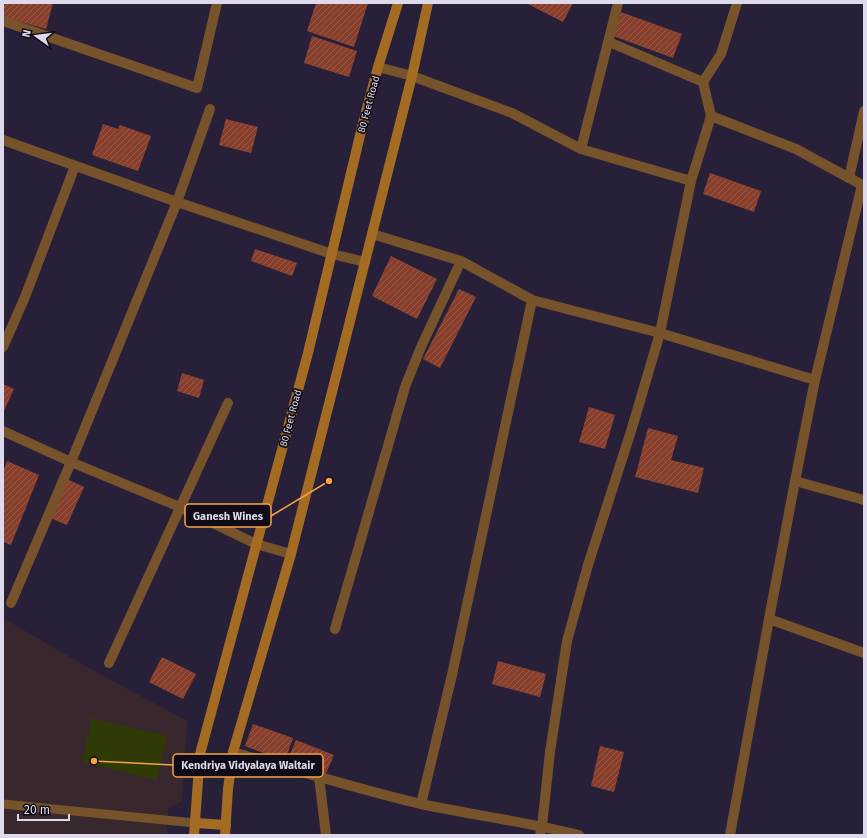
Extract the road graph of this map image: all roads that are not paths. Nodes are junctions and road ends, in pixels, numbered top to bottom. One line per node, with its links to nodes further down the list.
1 (217, 3): 6 (street)
2 (398, 3): 8 (street, 80 Feet Road)
3 (428, 3): 9 (street)
4 (618, 3): 7 (street)
5 (737, 3): 10 (street)
6 (3, 20)
7 (609, 42): 10 (street); 15 (street)
8 (378, 67): 9 (street); 22 (street, 80 Feet Road)
9 (412, 76): 15 (street); 21 (street)
10 (704, 82): 13 (street)
11 (210, 109): 20 (street)
12 (864, 111): 17 (street)
13 (712, 116): 17 (street); 18 (street)
14 (3, 140): 16 (street)
15 (581, 149): 18 (street)
16 (75, 166): 20 (street); 27 (street)
17 (849, 178): 19 (street)
18 (691, 181): 26 (street)
19 (863, 185): 28 (street)
20 (177, 202): 22 (street); 31 (street)
21 (372, 234): 23 (street); 24 (street)
22 (332, 254): 24 (street); 35 (street, 80 Feet Road)
23 (460, 261): 25 (street); 39 (street)
24 (365, 262): 36 (street)
25 (532, 300): 26 (street); 45 (street)
26 (660, 334): 28 (street); 48 (street)
27 (3, 347)
28 (815, 380): 32 (street)
29 (228, 403): 34 (street)
30 (3, 430): 31 (street)
31 (71, 462): 34 (street); 37 (street)
32 (796, 481): 33 (street); 38 (street)
33 (864, 500)
34 (180, 507): 35 (street); 41 (street)
35 (256, 544): 36 (street); 46 (street, 80 Feet Road)
36 (291, 554): 42 (street)
37 (11, 603)
38 (769, 619): 40 (street); 52 (street)
39 (335, 628)
40 (864, 653)
41 (109, 663)
42 (233, 752): 43 (street); 47 (street)
43 (319, 777): 45 (street); 50 (street)
44 (3, 804): 46 (lane)
45 (421, 804): 48 (street)
46 (195, 823): 47 (street); 49 (street, 80 Feet Road)
47 (225, 830)
48 (541, 830): 51 (street)
49 (194, 835)
50 (326, 835)
51 (579, 835)
52 (730, 835)

